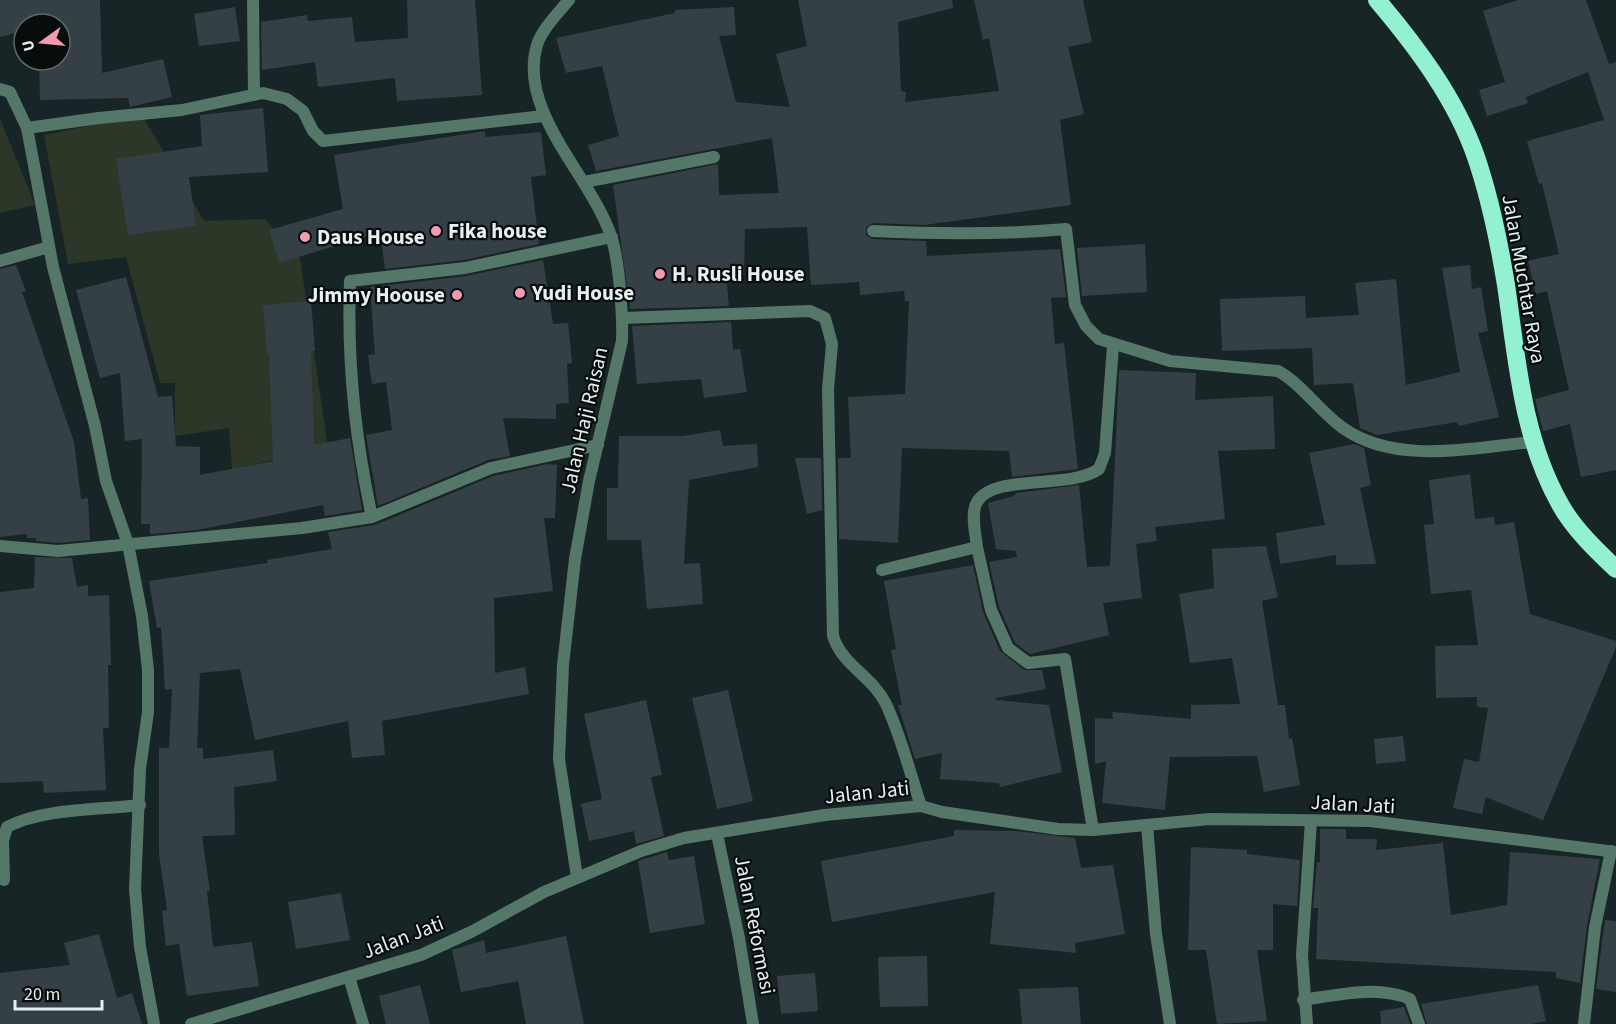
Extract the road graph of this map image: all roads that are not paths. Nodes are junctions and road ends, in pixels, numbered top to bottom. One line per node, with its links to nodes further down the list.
1 (253, 0): 5 (street)
2 (569, 0): 6 (street, Jalan Haji Raisan)
3 (1377, 0): 16 (highway, Jalan Muchtar Raya)
4 (0, 89): 7 (street)
5 (254, 96): 6 (street); 7 (street)
6 (543, 116): 9 (street, Jalan Haji Raisan)
7 (27, 128): 12 (street)
8 (714, 157): 9 (street)
9 (584, 182): 11 (street, Jalan Haji Raisan)
10 (873, 231): 15 (street)
11 (612, 237): 14 (street, Jalan Haji Raisan); 18 (street)
12 (49, 247): 13 (street); 19 (street)
13 (0, 261)
14 (622, 318): 17 (street, Jalan Haji Raisan); 25 (street)
15 (1113, 346): 16 (street); 21 (street)
16 (1534, 442): 22 (highway, Jalan Muchtar Raya)
17 (598, 445): 18 (street); 31 (street, Jalan Haji Raisan)
18 (372, 517): 19 (street)
19 (128, 544): 20 (street); 24 (street)
20 (0, 546)
21 (977, 547): 23 (street); 28 (street)
22 (1616, 569)
23 (882, 570)
24 (140, 805): 32 (street); 35 (street)
25 (921, 806): 28 (street, Jalan Jati); 29 (street, Jalan Jati)
26 (1311, 821): 27 (street, Jalan Jati); 30 (street, Jalan Jati); 34 (street)
27 (1147, 825): 28 (street, Jalan Jati); 39 (street)
28 (1093, 830)
29 (717, 834): 31 (street, Jalan Jati); 38 (street, Jalan Reformasi)
30 (1613, 851): 42 (street)
31 (577, 877): 33 (street, Jalan Jati)
32 (4, 880)
33 (349, 977): 36 (street, Jalan Jati); 37 (street)
34 (1303, 1000): 40 (street); 41 (street)
35 (154, 1024)
36 (191, 1024)
37 (363, 1024)
38 (753, 1024)
39 (1170, 1024)
40 (1307, 1024)
41 (1419, 1024)
42 (1584, 1024)

